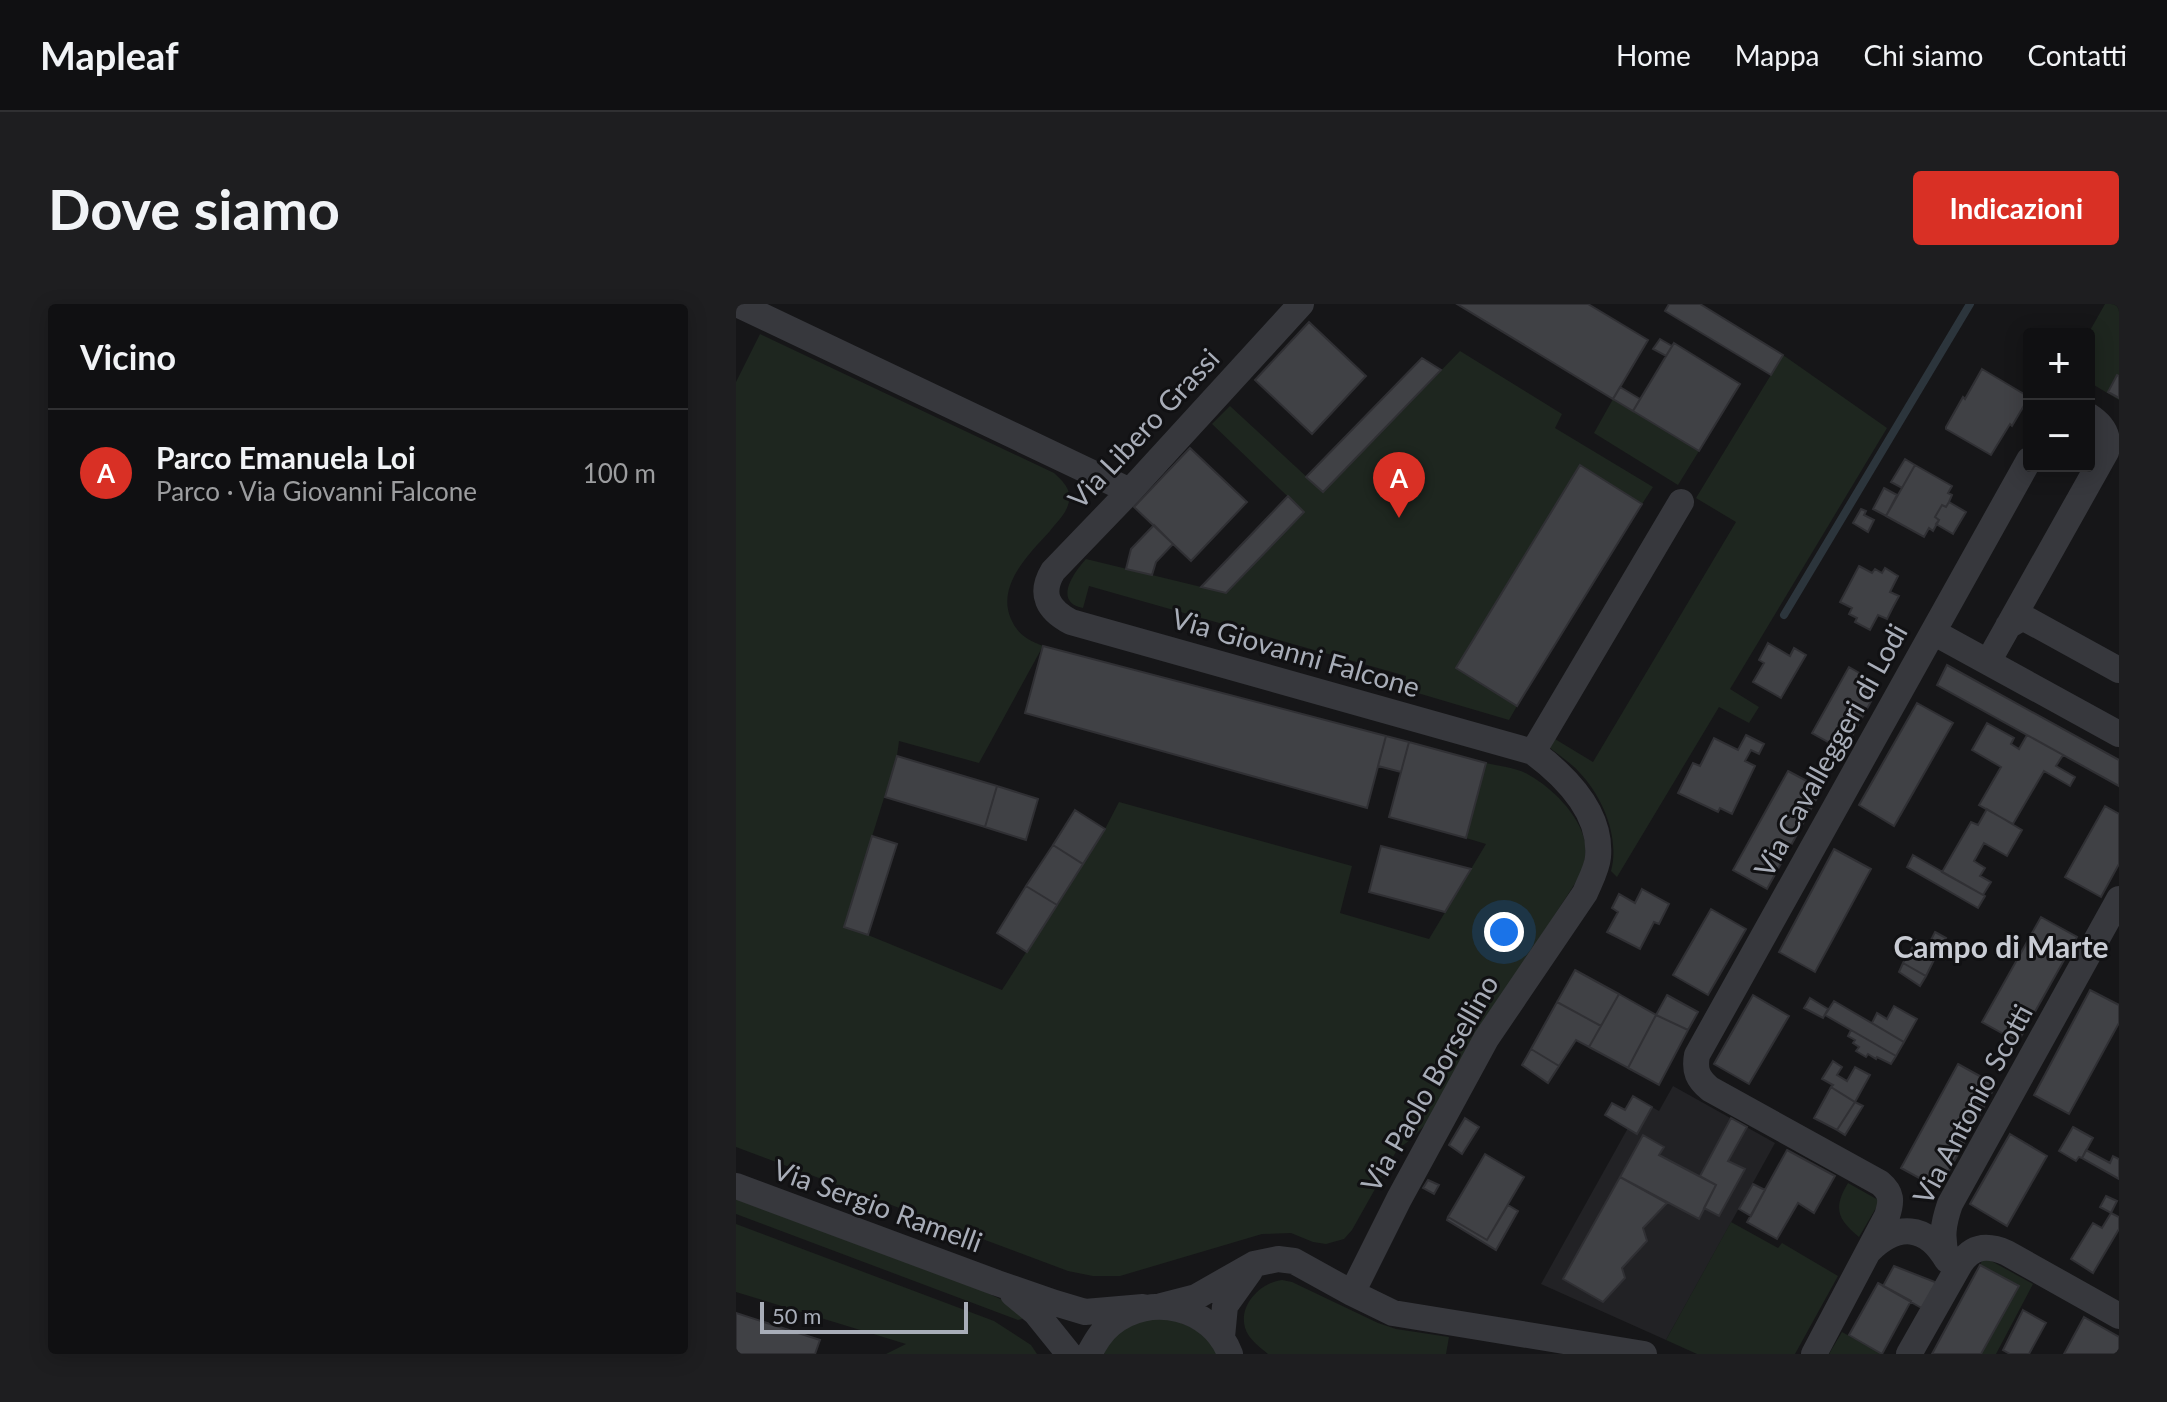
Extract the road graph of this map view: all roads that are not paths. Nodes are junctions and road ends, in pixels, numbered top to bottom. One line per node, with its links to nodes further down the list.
1 (737, 304): 7 (street)
2 (1301, 304): 7 (street, Via Libero Grassi)
3 (2095, 420): 6 (street)
4 (2023, 471): 11 (street, Via Cavalleggeri di Lodi)
5 (2095, 472): 10 (street)
6 (2095, 472)
7 (1130, 491): 9 (street, Via Libero Grassi)
8 (1681, 502): 15 (street)
9 (1049, 602): 15 (street, Via Giovanni Falcone)
10 (2008, 626): 12 (street); 13 (street)
11 (1933, 632): 12 (street); 18 (street, Via Cavalleggeri di Lodi)
12 (1988, 662): 14 (street)
13 (2119, 670)
14 (2119, 734)
15 (1533, 752): 22 (street, Via Paolo Borsellino)
16 (2119, 899): 20 (street, Via Antonio Scotti)
17 (736, 1186): 21 (street, Via Sergio Ramelli)
18 (1868, 1252): 20 (street); 29 (street)
19 (1254, 1264): 22 (street); 23 (street); 25 (street)
20 (1948, 1271): 24 (street); 30 (street)
21 (997, 1283): 23 (street, Via Sergio Ramelli); 26 (street, Via Sergio Ramelli)
22 (1352, 1293): 28 (street)
23 (1152, 1306): 25 (street); 27 (street)
24 (2119, 1316)
25 (1230, 1348)
26 (1069, 1354)
27 (1089, 1354)
28 (1644, 1354)
29 (1814, 1354)
30 (1909, 1354)

